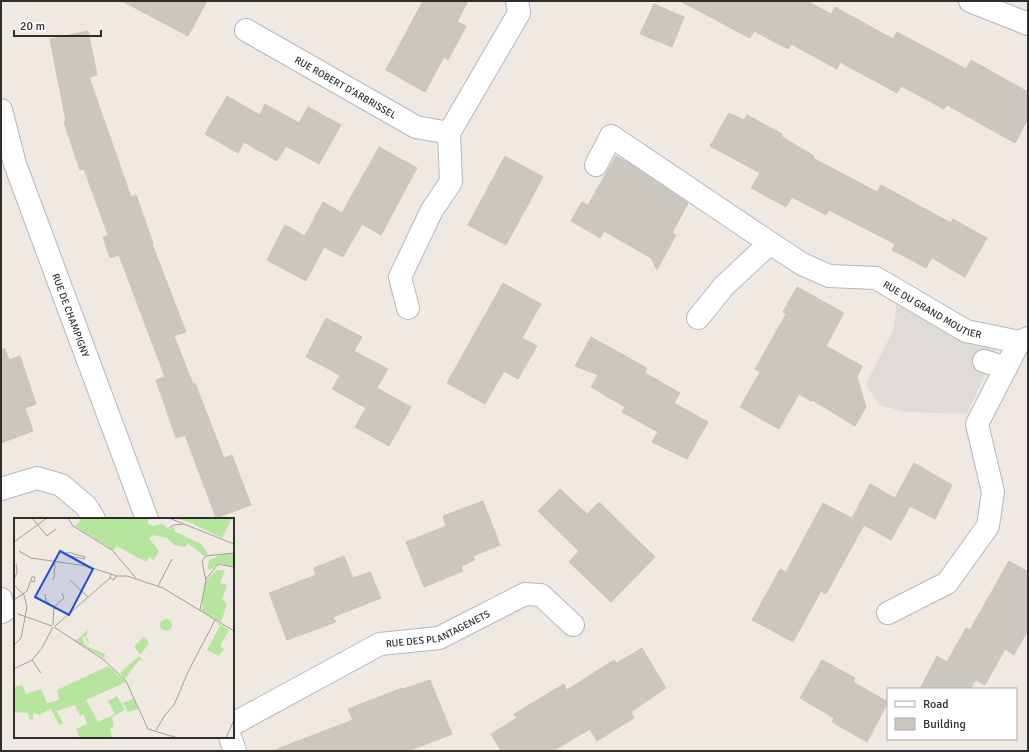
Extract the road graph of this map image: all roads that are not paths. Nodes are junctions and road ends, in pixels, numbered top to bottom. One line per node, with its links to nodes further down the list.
1 (517, 1): 6 (street)
2 (970, 1): 3 (street)
3 (1028, 24)
4 (246, 30): 6 (street, RUE ROBERT D'ARBRISSEL)
5 (1, 110): 16 (street, RUE DE CHAMPIGNY)
6 (449, 133): 9 (street)
7 (596, 165): 8 (street, RUE DU GRAND MOUTIER)
8 (770, 243): 10 (street); 11 (street, RUE DU GRAND MOUTIER)
9 (408, 308)
10 (698, 318)
11 (1023, 340): 13 (street, RUE DU GRAND MOUTIER)
12 (984, 361): 13 (street)
13 (1006, 368): 19 (street, RUE DU GRAND MOUTIER)
14 (1, 488): 15 (street)
15 (93, 518)
16 (148, 518)
17 (1, 599): 18 (street)
18 (1, 612)
19 (888, 613)
20 (573, 625): 21 (street, RUE DES PLANTAGENETS)
21 (234, 723)
22 (230, 738): 23 (street)
23 (235, 751)

